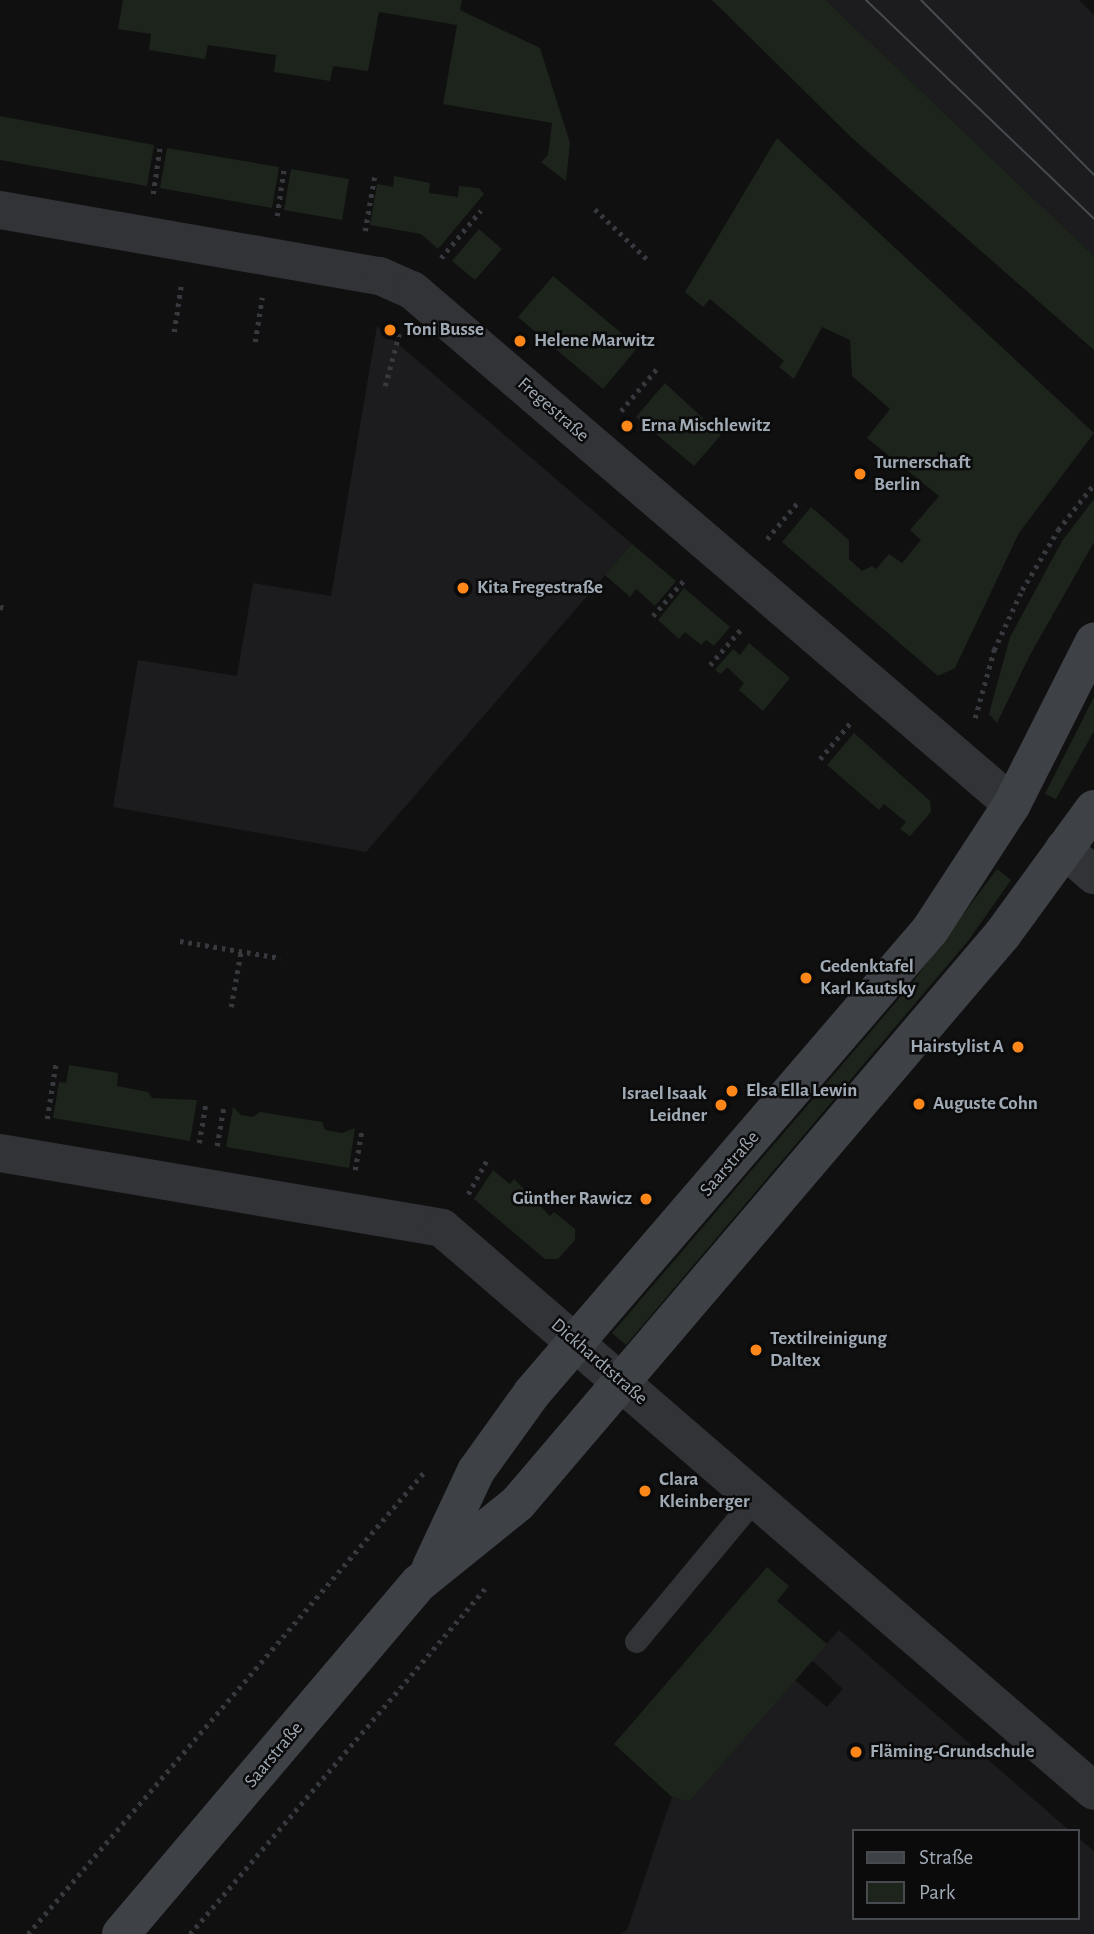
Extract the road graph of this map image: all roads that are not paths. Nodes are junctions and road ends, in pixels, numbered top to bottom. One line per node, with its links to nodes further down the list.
1 (0, 210): 3 (street, Fregestraße)
2 (1094, 642): 3 (main road, Saarstraße)
3 (1012, 804): 8 (main road, Saarstraße)
4 (1094, 809): 5 (main road, Saarstraße)
5 (1064, 849): 6 (street); 9 (main road, Saarstraße)
6 (1094, 875)
7 (0, 1153): 8 (street, Dickhardtstraße)
8 (575, 1341): 9 (street, Dickhardtstraße); 11 (main road, Saarstraße)
9 (622, 1382): 10 (street, Dickhardtstraße); 11 (main road, Saarstraße)
10 (756, 1497): 12 (lane); 13 (street, Dickhardtstraße)
11 (427, 1575): 14 (main road, Saarstraße)
12 (636, 1641)
13 (1094, 1791)
14 (121, 1934)

